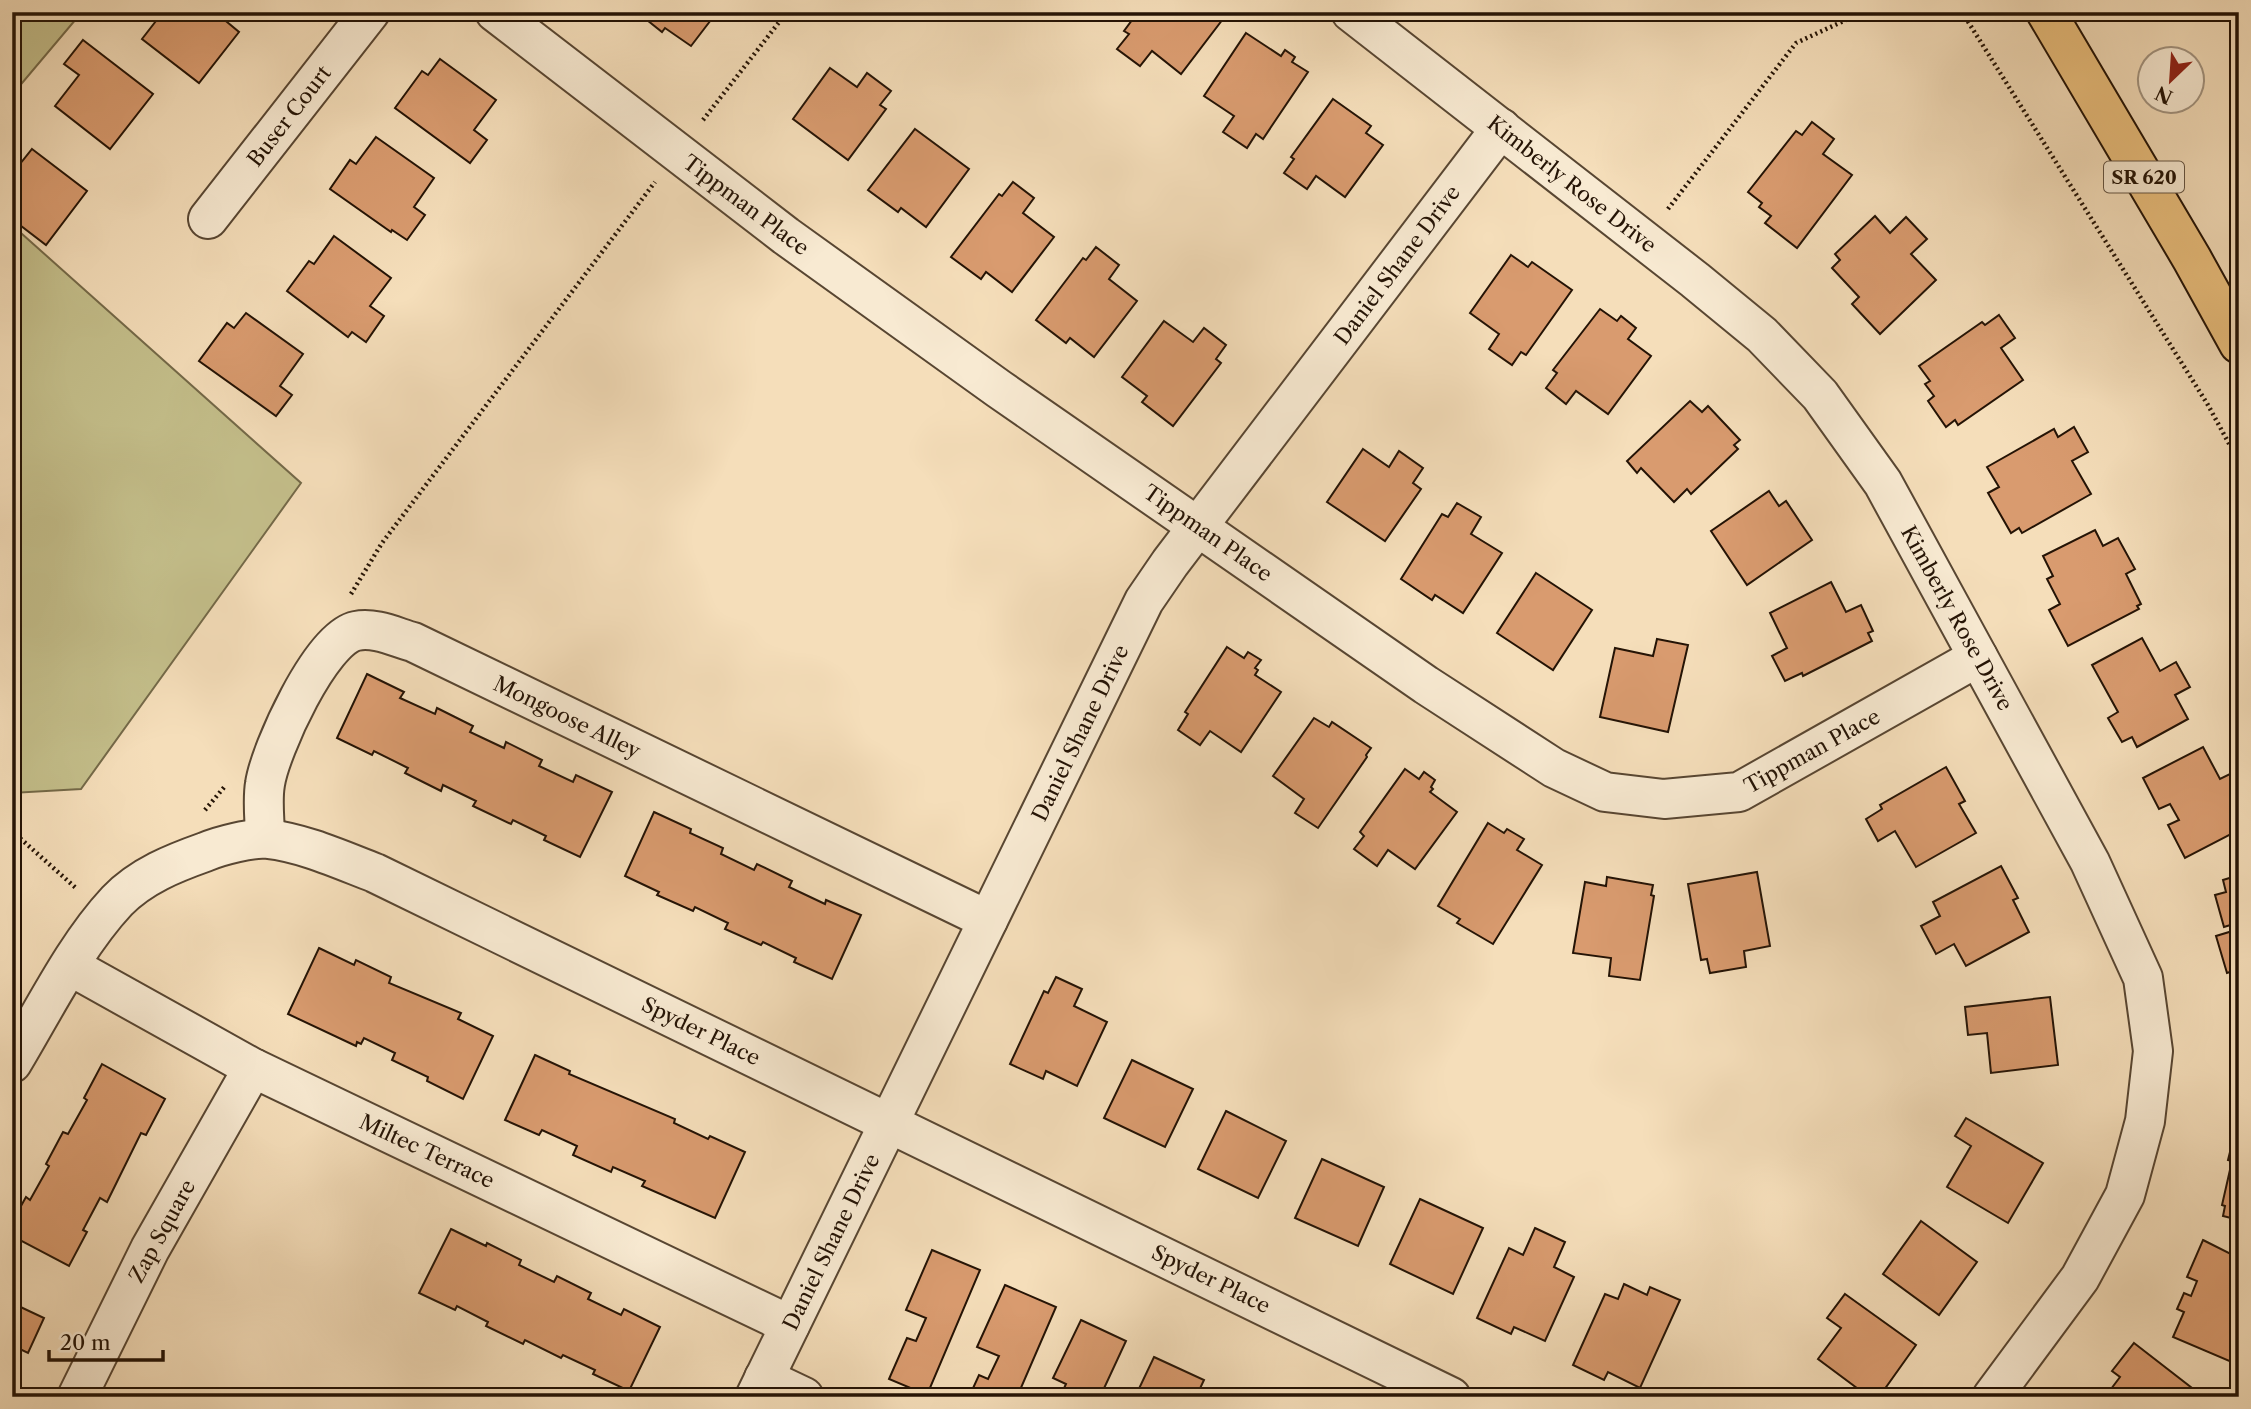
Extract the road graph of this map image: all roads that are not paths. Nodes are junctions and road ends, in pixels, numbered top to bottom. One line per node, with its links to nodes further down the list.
1 (370, 12): 6 (street, Buser Court)
2 (495, 12): 8 (street, Tippman Place)
3 (1351, 12): 5 (street, Kimberly Rose Drive)
4 (2046, 12): 7 (main road, SR 620)
5 (1501, 128): 8 (street, Daniel Shane Drive); 9 (street, Kimberly Rose Drive)
6 (208, 219)
7 (2239, 344)
8 (1199, 526): 9 (street, Tippman Place); 11 (street, Daniel Shane Drive)
9 (1978, 657): 21 (street, Kimberly Rose Drive)
10 (265, 838): 11 (street, Mongoose Alley); 12 (street, Spyder Place); 15 (street, Spyder Place)
11 (988, 920): 15 (street, Daniel Shane Drive)
12 (69, 966): 13 (street, Spyder Place); 14 (street, Miltec Terrace)
13 (12, 1063)
14 (253, 1069): 16 (street, Miltec Terrace); 18 (street, Zap Square)
15 (889, 1122): 16 (street, Daniel Shane Drive); 20 (street, Spyder Place)
16 (790, 1325): 17 (street, Daniel Shane Drive)
17 (760, 1387): 19 (street)
18 (77, 1397)
19 (804, 1397)
20 (1451, 1397)
21 (1992, 1397)

